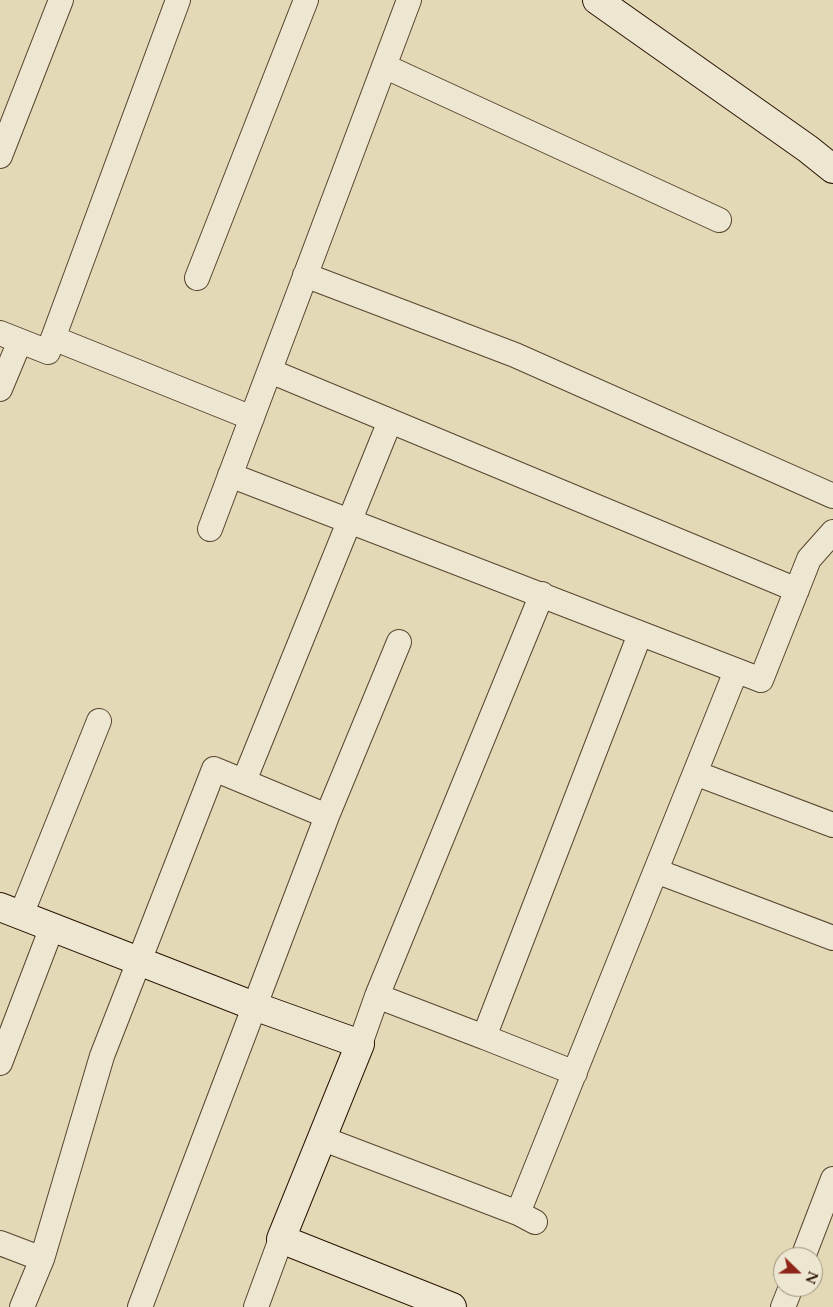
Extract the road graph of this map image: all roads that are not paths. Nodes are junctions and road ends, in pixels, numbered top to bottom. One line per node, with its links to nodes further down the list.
1 (60, 0): 7 (street)
2 (178, 0): 13 (street)
3 (306, 0): 11 (street)
4 (408, 0): 6 (street)
5 (597, 0): 8 (street)
6 (384, 66): 9 (street); 10 (street)
7 (0, 156)
8 (833, 169)
9 (719, 220)
10 (305, 275): 14 (street); 19 (street)
11 (197, 278)
12 (10, 337): 13 (street); 15 (street)
13 (53, 338): 16 (street)
14 (270, 371): 16 (street); 17 (street)
15 (0, 389)
16 (252, 418): 18 (street)
17 (390, 421): 20 (street); 23 (street)
18 (230, 475): 20 (street); 21 (street)
19 (833, 496)
20 (349, 521): 24 (street); 30 (street)
21 (210, 530)
22 (833, 532): 23 (street)
23 (797, 590): 27 (street)
24 (542, 594): 25 (street); 38 (street)
25 (640, 634): 27 (street); 40 (street)
26 (399, 642): 31 (street)
27 (736, 671): 29 (street)
28 (99, 721): 34 (street)
29 (695, 773): 32 (street); 33 (street)
30 (244, 781): 31 (street); 37 (street)
31 (327, 816): 39 (street)
32 (833, 825)
33 (656, 872): 36 (street); 43 (street)
34 (10, 911): 35 (street)
35 (52, 927): 37 (street); 42 (street)
36 (833, 938)
37 (138, 959): 39 (street); 49 (street)
38 (378, 996): 40 (street); 41 (street)
39 (254, 1006): 41 (street); 51 (street)
40 (484, 1037): 43 (street)
41 (360, 1044): 44 (street)
42 (0, 1063)
43 (575, 1073): 44 (street)
44 (321, 1138): 46 (street)
45 (833, 1178): 48 (street)
46 (282, 1239): 52 (street); 53 (street)
47 (0, 1243): 49 (street)
48 (806, 1247)
49 (42, 1259): 50 (street)
50 (22, 1307)
51 (140, 1307)
52 (256, 1307)
53 (452, 1307)

